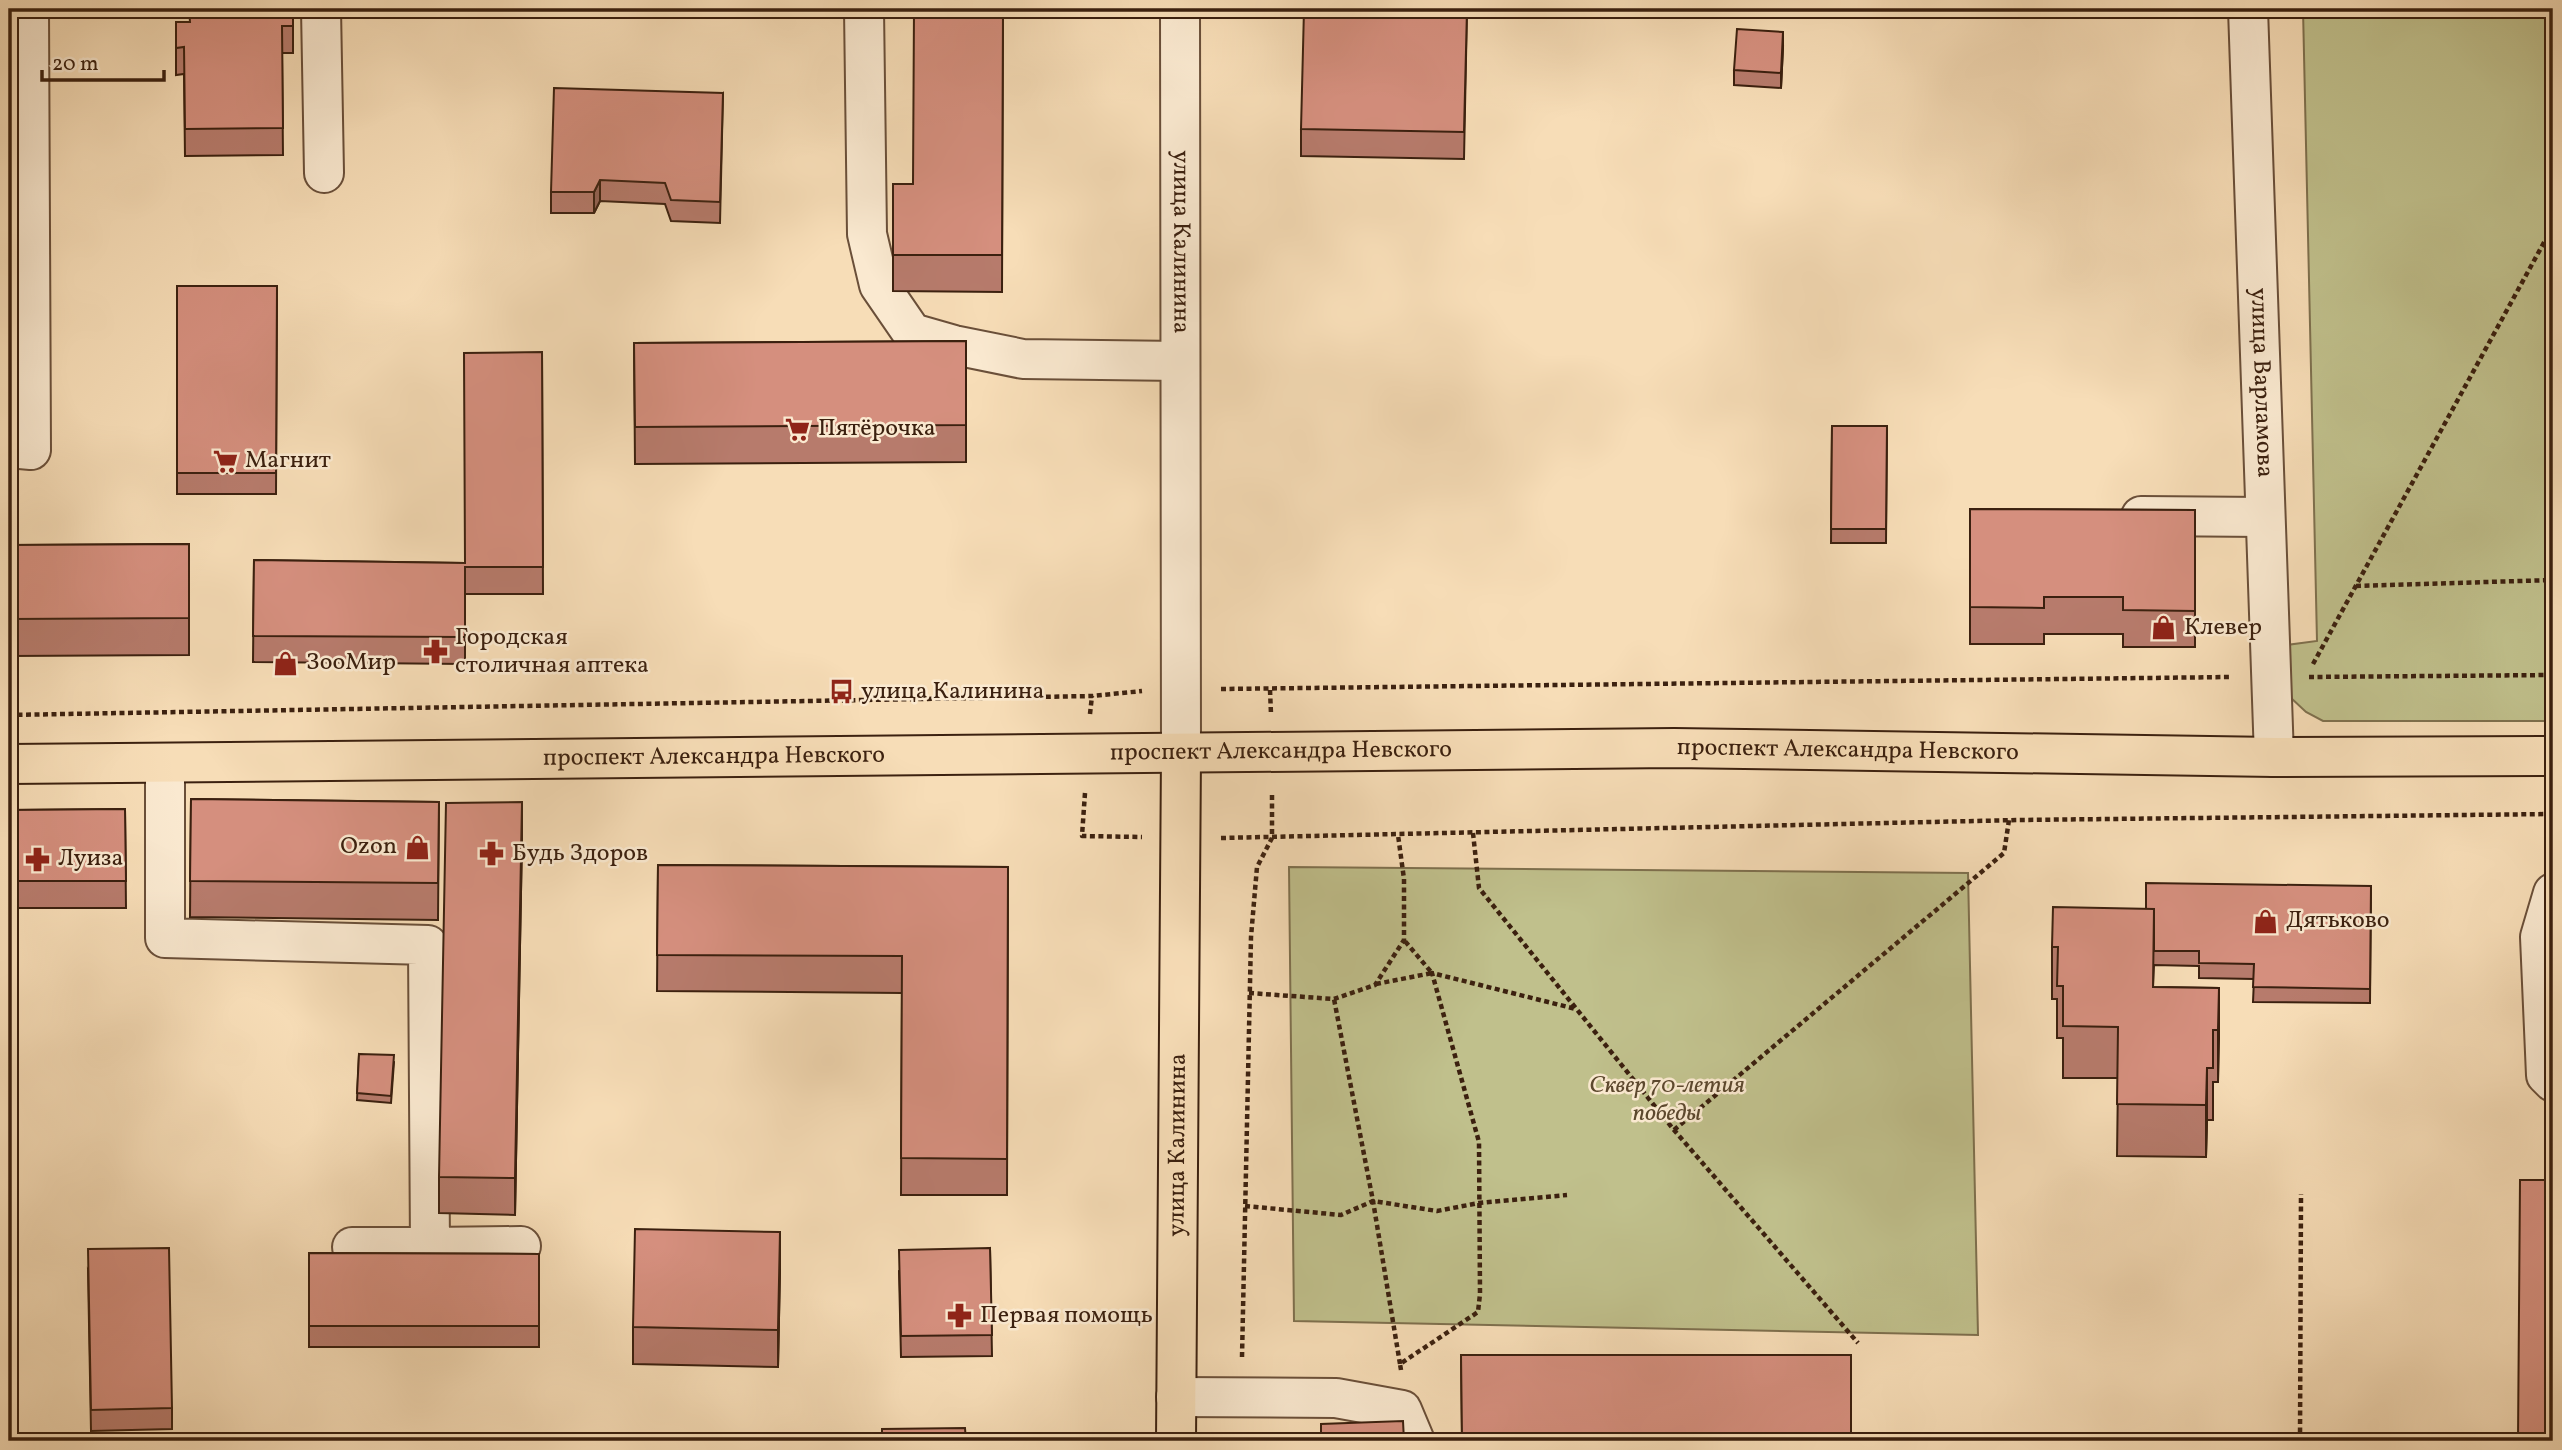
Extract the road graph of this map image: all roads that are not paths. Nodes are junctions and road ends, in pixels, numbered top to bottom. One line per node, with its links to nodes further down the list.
1 (29, 9): 8 (street)
2 (321, 9): 6 (street)
3 (864, 9): 7 (street)
4 (1180, 9): 7 (street, улица Калинина)
5 (2248, 9): 10 (street, улица Варламова)
6 (324, 173)
7 (1180, 361): 11 (street, улица Калинина)
8 (9, 448)
9 (2100, 515): 10 (street)
10 (2265, 517): 13 (street, улица Варламова)
11 (1181, 754): 13 (main road, проспект Александра Невского); 14 (main road, проспект Александра Невского); 21 (main road, улица Калинина)
12 (2553, 756): 13 (main road, проспект Александра Невского)
13 (2274, 757)
14 (165, 762): 15 (main road, проспект Александра Невского); 20 (street)
15 (9, 764)
16 (2553, 893): 17 (street)
17 (2553, 1082)
18 (521, 1245): 20 (street)
19 (352, 1247): 20 (street)
20 (430, 1247)
21 (1176, 1397): 22 (street); 23 (main road, улица Калинина)
22 (1409, 1426)
23 (1176, 1441)

